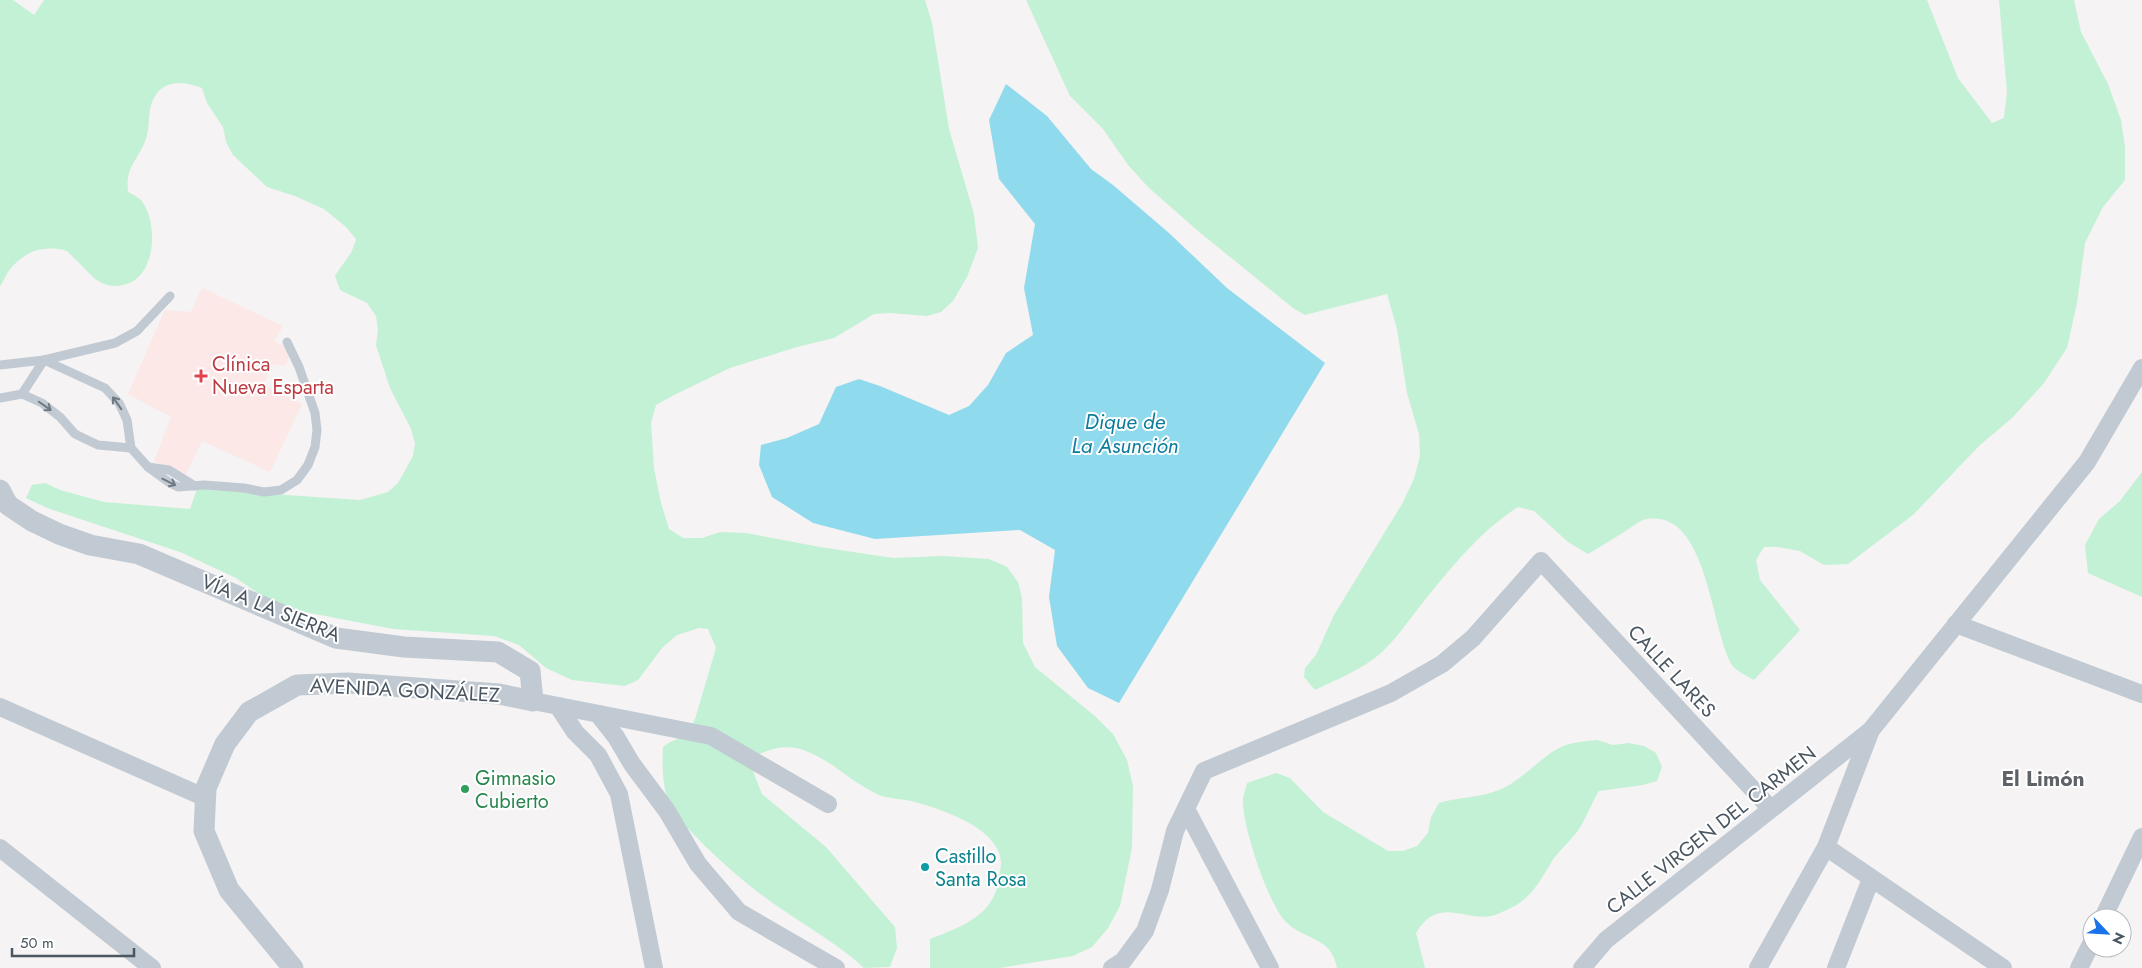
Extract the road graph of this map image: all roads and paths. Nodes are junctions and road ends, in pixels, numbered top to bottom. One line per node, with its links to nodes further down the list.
1 (170, 296): 3 (lane)
2 (287, 342): 8 (lane)
3 (44, 360): 4 (lane); 6 (lane); 8 (lane, one-way to 3)
4 (0, 365)
5 (2142, 368): 10 (street)
6 (22, 394): 7 (lane); 8 (lane, one-way to 8)
7 (0, 398)
8 (131, 448)
9 (0, 490): 12 (street, VÍA A LA SIERRA)
10 (1956, 624): 11 (street); 16 (street)
11 (2142, 694)
12 (533, 701): 13 (street); 17 (street, AVENIDA GONZÁLEZ)
13 (558, 706): 15 (street); 29 (street)
14 (0, 707): 17 (street)
15 (598, 714): 18 (street); 30 (street)
16 (1871, 730): 19 (street, CALLE VIRGEN DEL CARMEN); 22 (street)
17 (206, 798): 28 (street, AVENIDA GONZÁLEZ)
18 (828, 804)
19 (1771, 809): 20 (street, CALLE LARES); 32 (street, CALLE VIRGEN DEL CARMEN)
20 (1186, 810): 26 (street); 31 (street)
21 (2142, 837): 25 (street)
22 (1826, 847): 24 (street); 33 (street)
23 (0, 848): 27 (street)
24 (1871, 879): 34 (street); 35 (street)
25 (2108, 908)
26 (1122, 966)
27 (152, 968)
28 (293, 968)
29 (654, 968)
30 (836, 968)
31 (1270, 968)
32 (1582, 968)
33 (1758, 968)
34 (1836, 968)
35 (2003, 968)

